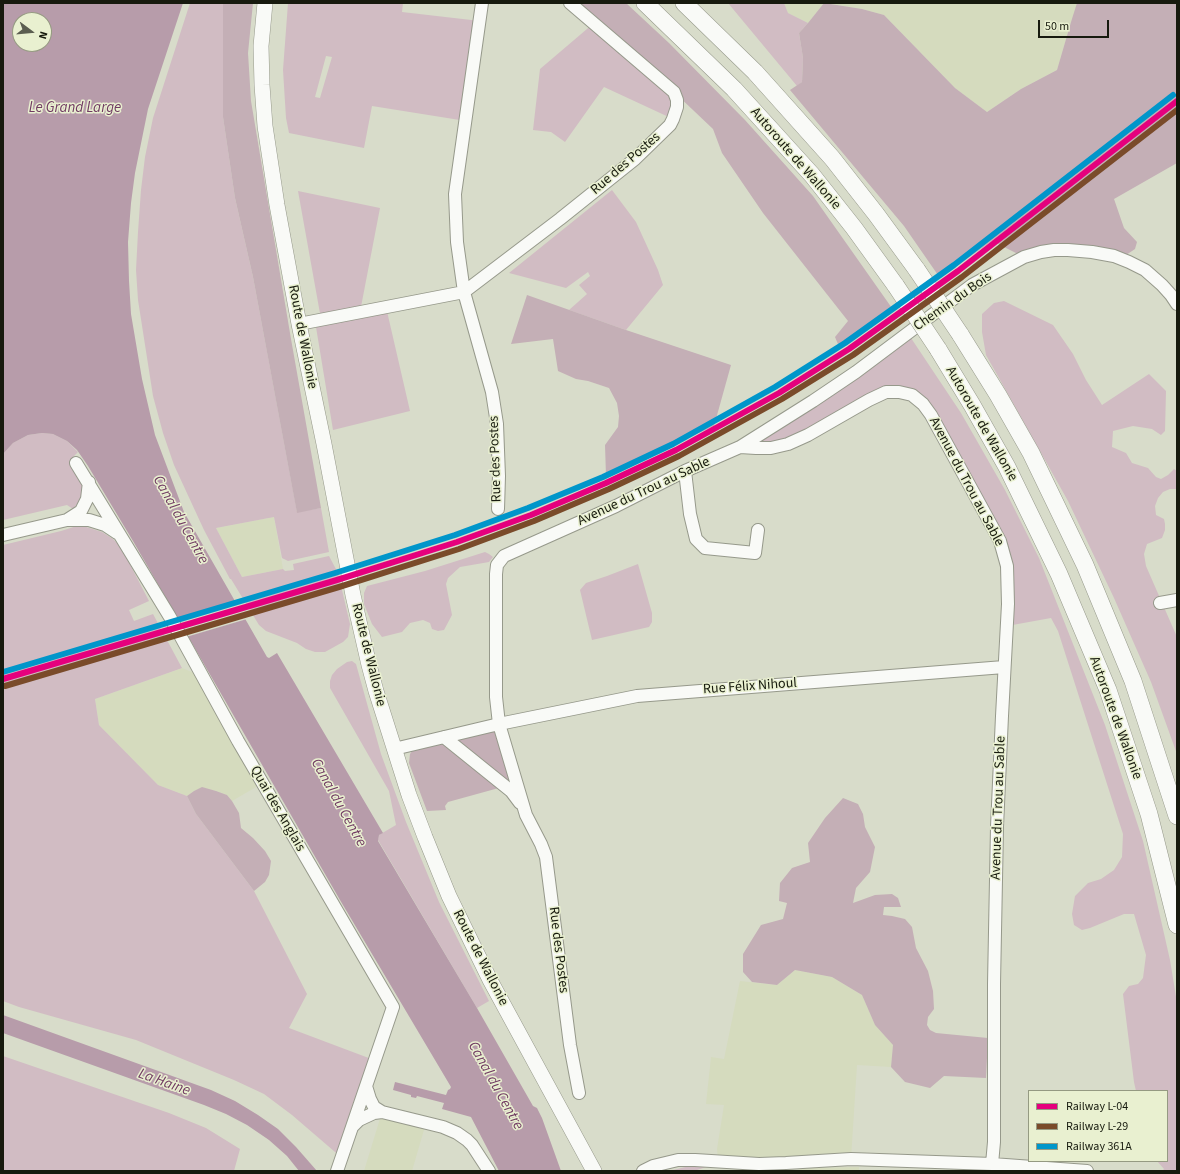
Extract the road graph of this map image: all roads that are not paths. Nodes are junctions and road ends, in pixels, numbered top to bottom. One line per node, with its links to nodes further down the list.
1 (265, 3): 8 (main road, Route de Wallonie)
2 (482, 3): 6 (street, Rue des Postes)
3 (570, 3): 6 (street, Rue des Postes)
4 (646, 3): 27 (highway, Autoroute de Wallonie, bridge)
5 (684, 3): 26 (highway, Autoroute de Wallonie, bridge)
6 (464, 292): 8 (street, Rue des Postes); 13 (street, Rue des Postes)
7 (1177, 304): 9 (street, Chemin du Bois)
8 (299, 324): 24 (main road, Route de Wallonie)
9 (740, 447): 11 (street, Avenue du Trou au Sable); 21 (street, Avenue du Trou au Sable)
10 (76, 463): 12 (street, Quai des Anglais)
11 (685, 471): 15 (street); 18 (street, Avenue du Trou au Sable)
12 (89, 482): 14 (street); 17 (street, Quai des Anglais)
13 (498, 509)
14 (67, 520): 16 (street); 17 (street)
15 (758, 530)
16 (3, 535)
17 (122, 536): 28 (street, Quai des Anglais)
18 (496, 599): 22 (street, Rue des Postes)
19 (1177, 600): 20 (street)
20 (1160, 603)
21 (1004, 667): 22 (street, Rue Félix Nihoul); 32 (street, Avenue du Trou au Sable)
22 (499, 724): 23 (street); 25 (street, Rue des Postes)
23 (444, 737): 24 (street); 25 (street, Rue des Postes)
24 (394, 749): 37 (main road, Route de Wallonie)
25 (525, 811): 29 (street, Rue des Postes)
26 (1177, 816)
27 (1177, 925)
28 (366, 1086): 30 (street); 31 (street, Quai des Anglais)
29 (579, 1093)
30 (382, 1112): 31 (street); 36 (street)
31 (353, 1126): 35 (street, Quai des Anglais)
32 (992, 1164): 34 (street); 39 (street)
33 (758, 1167): 34 (street); 38 (street)
34 (786, 1167)
35 (337, 1171)
36 (489, 1171)
37 (594, 1171)
38 (643, 1171)
39 (1087, 1171)

